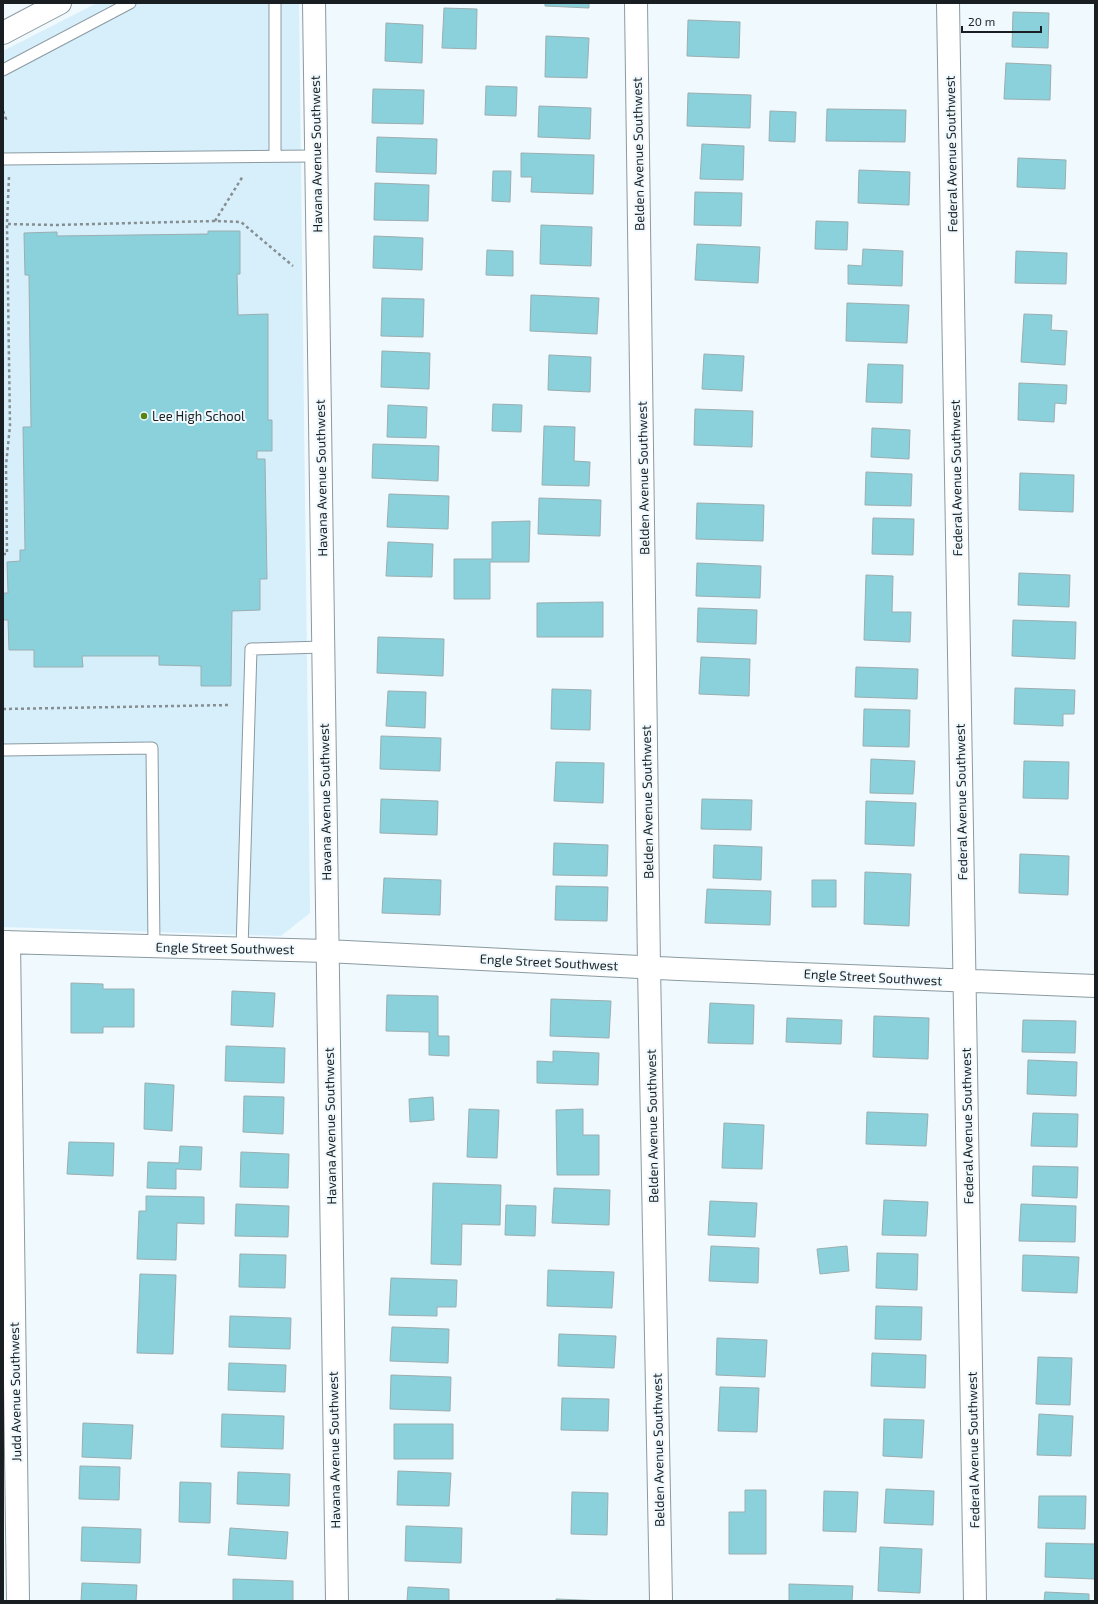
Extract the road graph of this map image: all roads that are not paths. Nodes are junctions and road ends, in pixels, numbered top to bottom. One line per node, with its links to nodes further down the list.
1 (60, 3): 7 (street)
2 (130, 3): 8 (lane)
3 (275, 3): 9 (lane)
4 (314, 3): 10 (street, Havana Avenue Southwest)
5 (636, 3): 18 (street, Belden Avenue Southwest)
6 (948, 3): 19 (street, Federal Avenue Southwest)
7 (3, 33)
8 (3, 70)
9 (275, 156): 10 (lane); 11 (lane)
10 (316, 156): 12 (street, Havana Avenue Southwest)
11 (6, 159)
12 (323, 647): 16 (lane); 17 (street, Havana Avenue Southwest)
13 (3, 750): 15 (lane)
14 (6, 942): 15 (street, Engle Street Southwest); 21 (street, Judd Avenue Southwest)
15 (154, 947): 16 (street, Engle Street Southwest)
16 (242, 949): 17 (street, Engle Street Southwest)
17 (327, 951): 18 (street, Engle Street Southwest); 22 (street, Havana Avenue Southwest)
18 (649, 967): 19 (street, Engle Street Southwest); 23 (street, Belden Avenue Southwest)
19 (964, 982): 20 (street, Engle Street Southwest); 24 (street, Federal Avenue Southwest)
20 (1095, 986)
21 (18, 1601)
22 (337, 1601)
23 (661, 1601)
24 (975, 1601)

